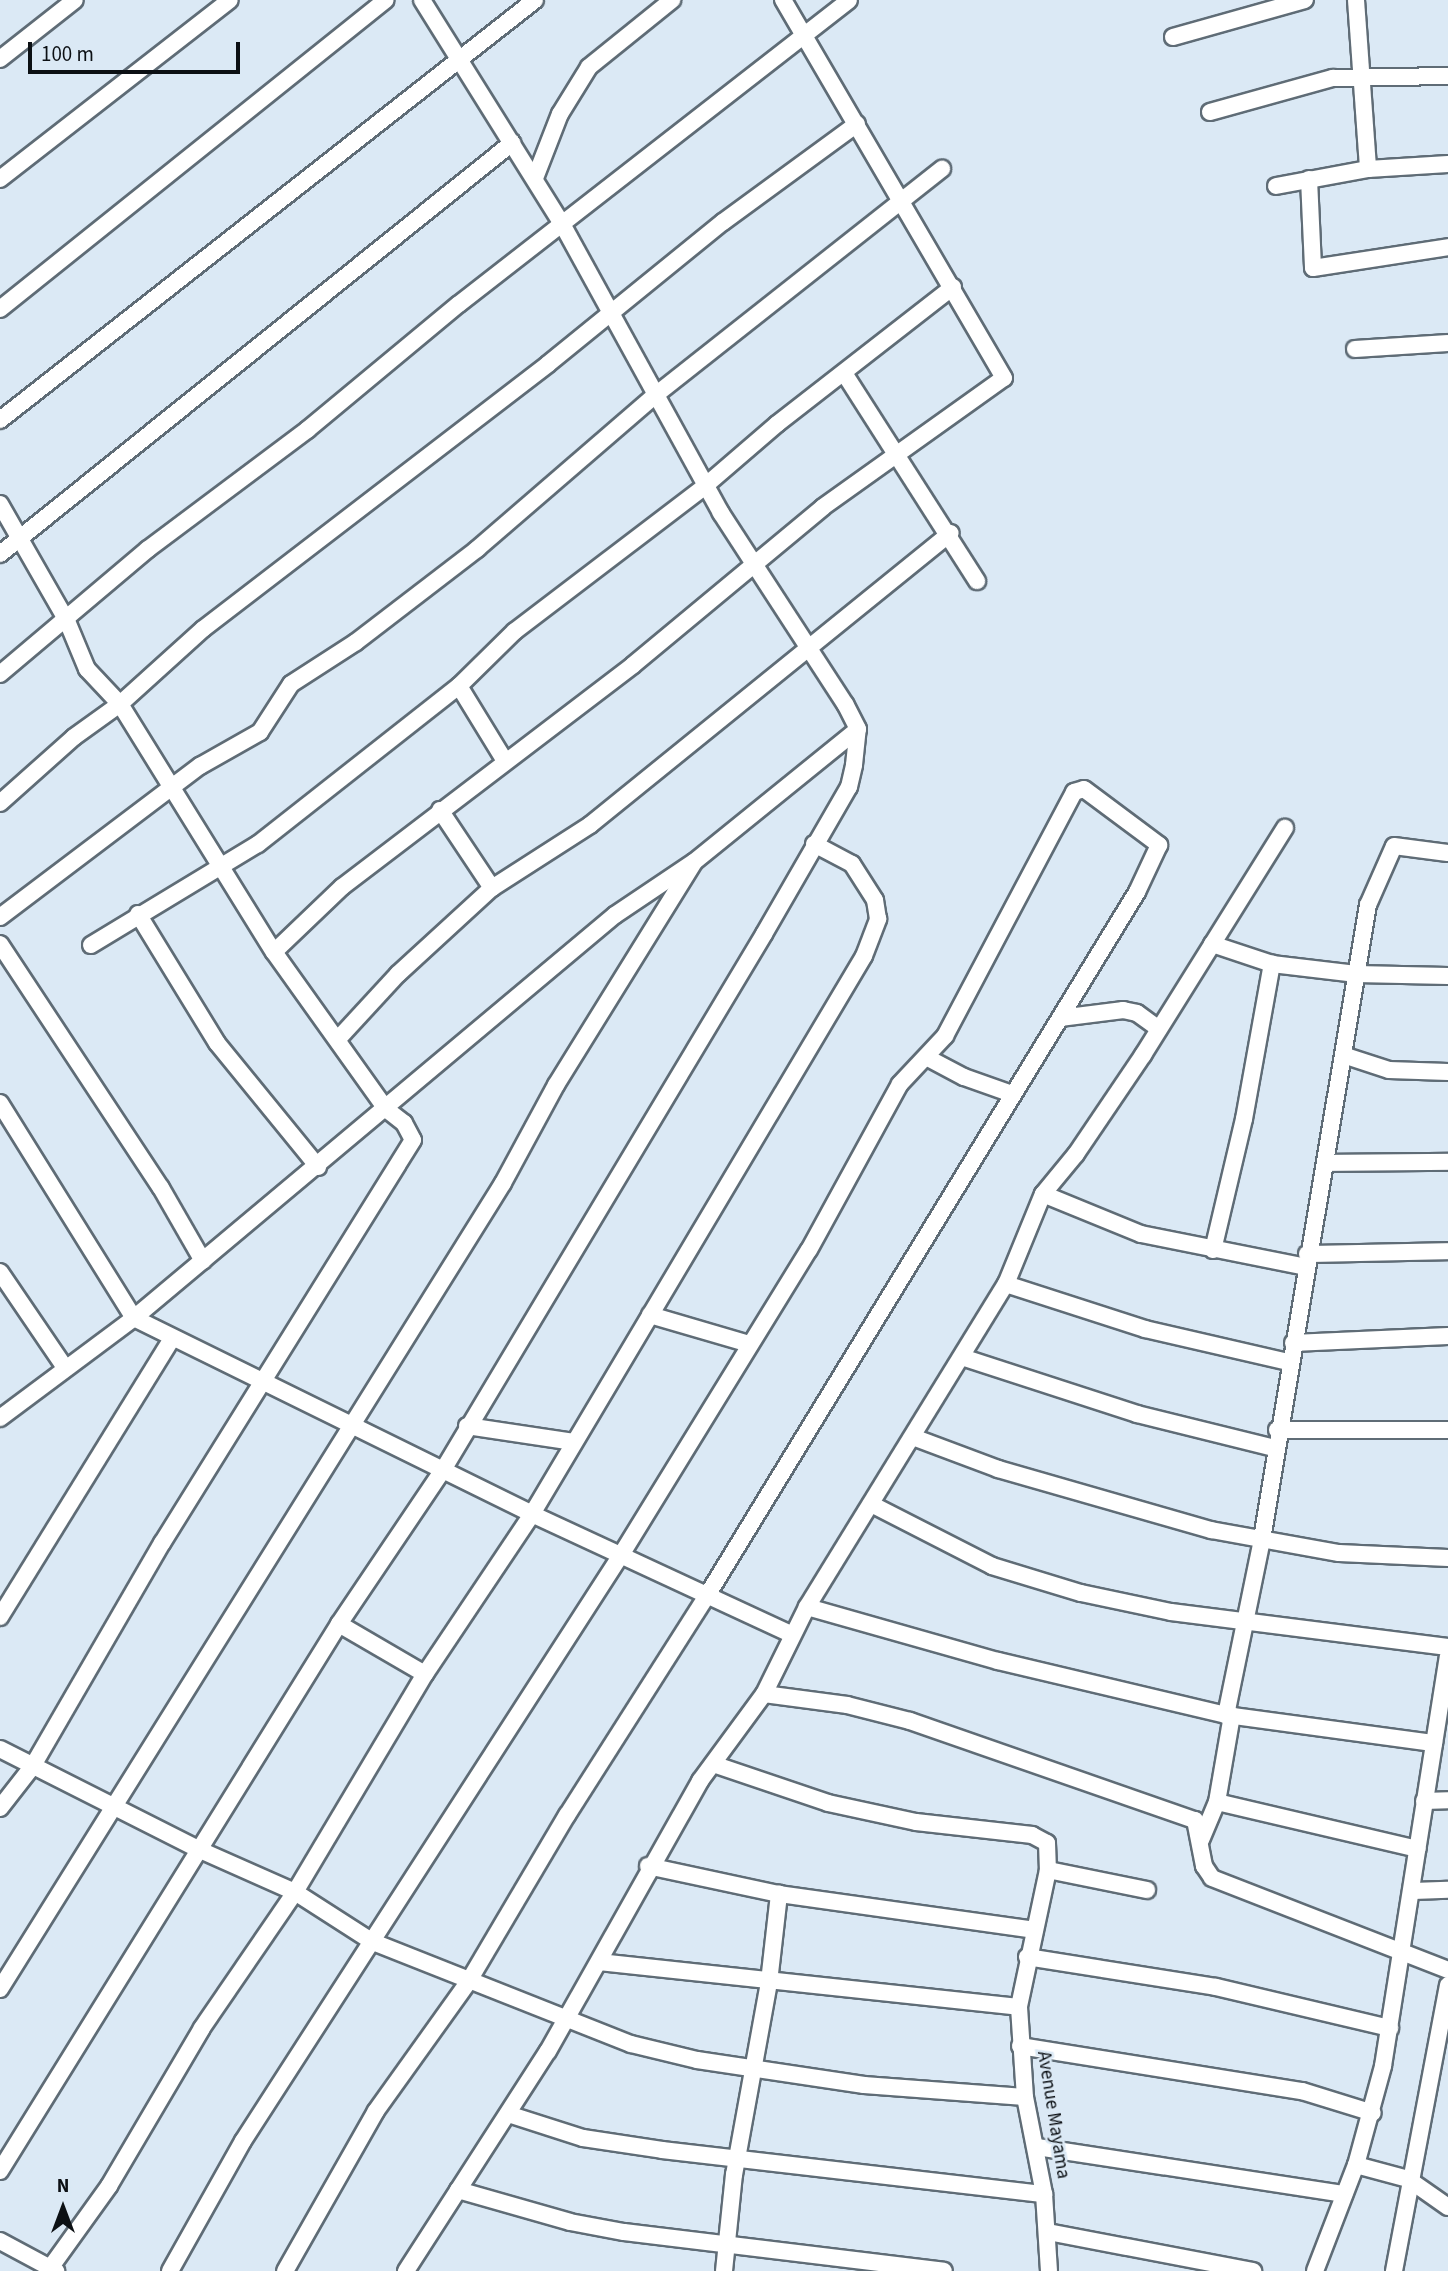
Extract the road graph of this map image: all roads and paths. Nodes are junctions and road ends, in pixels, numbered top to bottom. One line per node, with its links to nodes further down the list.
1 (75, 0): 13 (street)
2 (230, 0): 24 (street)
3 (386, 0): 31 (street)
4 (422, 0): 14 (street)
5 (535, 0): 14 (street)
6 (672, 0): 23 (street)
7 (783, 0): 11 (street)
8 (849, 0): 11 (street)
9 (1305, 0): 12 (street)
10 (1356, 0): 16 (street)
11 (802, 35): 18 (street); 28 (street)
12 (1173, 37)
13 (0, 59)
14 (459, 61): 19 (street); 37 (street)
15 (1448, 76): 16 (street)
16 (1365, 79): 17 (street); 22 (street)
17 (1210, 112)
18 (857, 124): 27 (street); 32 (street)
19 (512, 143): 23 (street); 42 (street)
20 (1448, 164): 22 (street)
21 (942, 169): 27 (street)
22 (1368, 169): 25 (street)
23 (535, 178): 28 (street)
24 (0, 179)
25 (1309, 179): 26 (street); 29 (street)
26 (1276, 186)
27 (902, 200): 30 (street); 36 (street)
28 (562, 224): 32 (street); 46 (street)
29 (1448, 247)
30 (953, 286): 35 (street); 38 (street)
31 (0, 309)
32 (608, 310): 36 (street); 50 (street)
33 (1448, 343): 34 (street)
34 (1355, 349)
35 (844, 373): 38 (street); 39 (street)
36 (658, 393): 39 (street); 53 (street)
37 (0, 419)
38 (898, 451): 41 (street); 44 (street)
39 (705, 486): 44 (street); 49 (street)
40 (0, 504): 42 (street)
41 (951, 533): 45 (street); 47 (street)
42 (18, 539): 43 (street); 46 (street)
43 (0, 554)
44 (755, 563): 47 (street); 52 (street)
45 (977, 580)
46 (67, 621): 48 (street); 50 (street)
47 (805, 649): 51 (street); 61 (street)
48 (0, 674)
49 (459, 686): 52 (street); 60 (street)
50 (120, 704): 53 (street); 54 (street)
51 (858, 729): 57 (street); 59 (street)
52 (505, 761): 55 (street)
53 (169, 789): 60 (street); 63 (street)
54 (0, 803)
55 (440, 810): 61 (street); 67 (street)
56 (1285, 828): 65 (street)
57 (814, 844): 90 (street); 102 (street)
58 (1448, 853): 69 (street)
59 (694, 862): 79 (street); 101 (street)
60 (217, 865): 62 (street); 67 (street)
61 (492, 888): 73 (street)
62 (138, 914): 66 (street); 82 (street)
63 (0, 917)
64 (0, 944): 87 (street)
65 (1212, 944): 68 (street); 72 (street)
66 (91, 945)
67 (274, 952): 73 (street)
68 (1272, 964): 69 (street); 84 (street)
69 (1356, 974): 70 (street); 74 (street)
70 (1448, 976)
71 (1060, 1018): 72 (street); 75 (street); 77 (street)
72 (1158, 1029): 83 (street)
73 (338, 1039): 79 (street)
74 (1343, 1055): 76 (street); 81 (street)
75 (926, 1057): 77 (street); 95 (street)
76 (1448, 1072)
77 (1012, 1094): 114 (street)
78 (0, 1103): 91 (street)
79 (386, 1110): 82 (street); 99 (street)
80 (1448, 1162): 81 (street)
81 (1325, 1163): 86 (street)
82 (318, 1167): 87 (street)
83 (1042, 1194): 84 (street); 89 (street)
84 (1213, 1250): 86 (street)
85 (1448, 1251): 86 (street)
86 (1306, 1260): 94 (street)
87 (203, 1261): 91 (street)
88 (0, 1272): 98 (street)
89 (1006, 1284): 96 (street); 97 (street)
90 (650, 1315): 95 (street); 106 (street)
91 (134, 1318): 93 (street); 98 (street)
92 (1448, 1336): 94 (street)
93 (172, 1339): 99 (street); 116 (street)
94 (1293, 1343): 97 (street)
95 (750, 1344): 112 (street)
96 (962, 1357): 105 (street); 107 (street)
97 (1289, 1362): 103 (street)
98 (64, 1366): 100 (street)
99 (265, 1382): 101 (street); 129 (street)
100 (0, 1418)
101 (354, 1424): 108 (street); 133 (street)
102 (467, 1426): 106 (street); 108 (street)
103 (1277, 1430): 104 (street); 107 (street)
104 (1448, 1430)
105 (913, 1437): 109 (street); 111 (street)
106 (574, 1443): 110 (street)
107 (1274, 1448): 111 (street)
108 (443, 1469): 110 (street); 118 (street)
109 (871, 1504): 115 (street); 117 (street)
110 (532, 1514): 112 (street); 122 (street)
111 (1262, 1539): 113 (street); 117 (street)
112 (621, 1555): 114 (street); 146 (street)
113 (1448, 1558)
114 (708, 1594): 119 (street); 151 (street)
115 (807, 1607): 119 (street); 125 (street)
116 (0, 1617)
117 (1247, 1623): 120 (street); 125 (street)
118 (339, 1624): 122 (street); 137 (street)
119 (791, 1634): 123 (street)
120 (1448, 1647)
121 (1448, 1657): 124 (street)
122 (425, 1674): 143 (street)
123 (764, 1694): 128 (street); 135 (street)
124 (1443, 1714): 126 (street)
125 (1229, 1715): 126 (street); 132 (street)
126 (1434, 1743): 131 (street)
127 (0, 1749): 129 (street)
128 (713, 1764): 138 (street); 139 (street, Avenue Mayama)
129 (33, 1767): 133 (street); 134 (street)
130 (1448, 1800): 131 (street)
131 (1424, 1801): 136 (street)
132 (1217, 1802): 135 (street); 136 (street)
133 (115, 1806): 137 (street); 154 (street)
134 (0, 1808)
135 (1200, 1840): 147 (street)
136 (1418, 1849): 142 (street)
137 (200, 1850): 143 (street); 166 (street)
138 (648, 1866): 144 (street); 149 (street)
139 (1048, 1870): 140 (street); 145 (street, Avenue Mayama)
140 (1147, 1890)
141 (1448, 1890): 142 (street)
142 (1413, 1891): 147 (street)
143 (295, 1892): 146 (street); 175 (street)
144 (779, 1894): 145 (street); 152 (street)
145 (1034, 1930): 148 (street, Avenue Mayama)
146 (373, 1942): 151 (street); 176 (street)
147 (1403, 1952): 150 (street); 157 (street)
148 (1027, 1957): 155 (street, Avenue Mayama); 157 (street)
149 (599, 1962): 152 (street); 156 (street)
150 (1448, 1970)
151 (469, 1981): 156 (street); 177 (street)
152 (769, 1982): 155 (street); 159 (street)
153 (1448, 1985): 167 (street)
154 (0, 1989)
155 (1019, 2007): 158 (street, Avenue Mayama)
156 (565, 2021): 159 (street); 162 (street)
157 (1390, 2028): 161 (street)
158 (1020, 2046): 160 (street, Avenue Mayama); 161 (street)
159 (752, 2068): 160 (street); 164 (street)
160 (1025, 2097): 163 (street, Avenue Mayama)
161 (1373, 2113): 165 (street)
162 (508, 2114): 164 (street); 168 (street)
163 (1037, 2147): 169 (street, Avenue Mayama); 170 (street)
164 (738, 2159): 169 (street); 174 (street)
165 (1356, 2165): 167 (street); 170 (street)
166 (0, 2171)
167 (1408, 2179): 171 (street); 184 (street)
168 (458, 2189): 174 (street); 178 (street)
169 (1044, 2194): 172 (street, Avenue Mayama)
170 (1344, 2194): 183 (street)
171 (1445, 2198)
172 (1048, 2232): 181 (street, Avenue Mayama); 182 (street)
173 (0, 2241): 175 (street)
174 (729, 2244): 179 (street); 180 (street)
175 (52, 2270)
176 (170, 2271)
177 (285, 2271)
178 (406, 2271)
179 (724, 2271)
180 (944, 2271)
181 (1049, 2271)
182 (1253, 2271)
183 (1315, 2271)
184 (1394, 2271)

